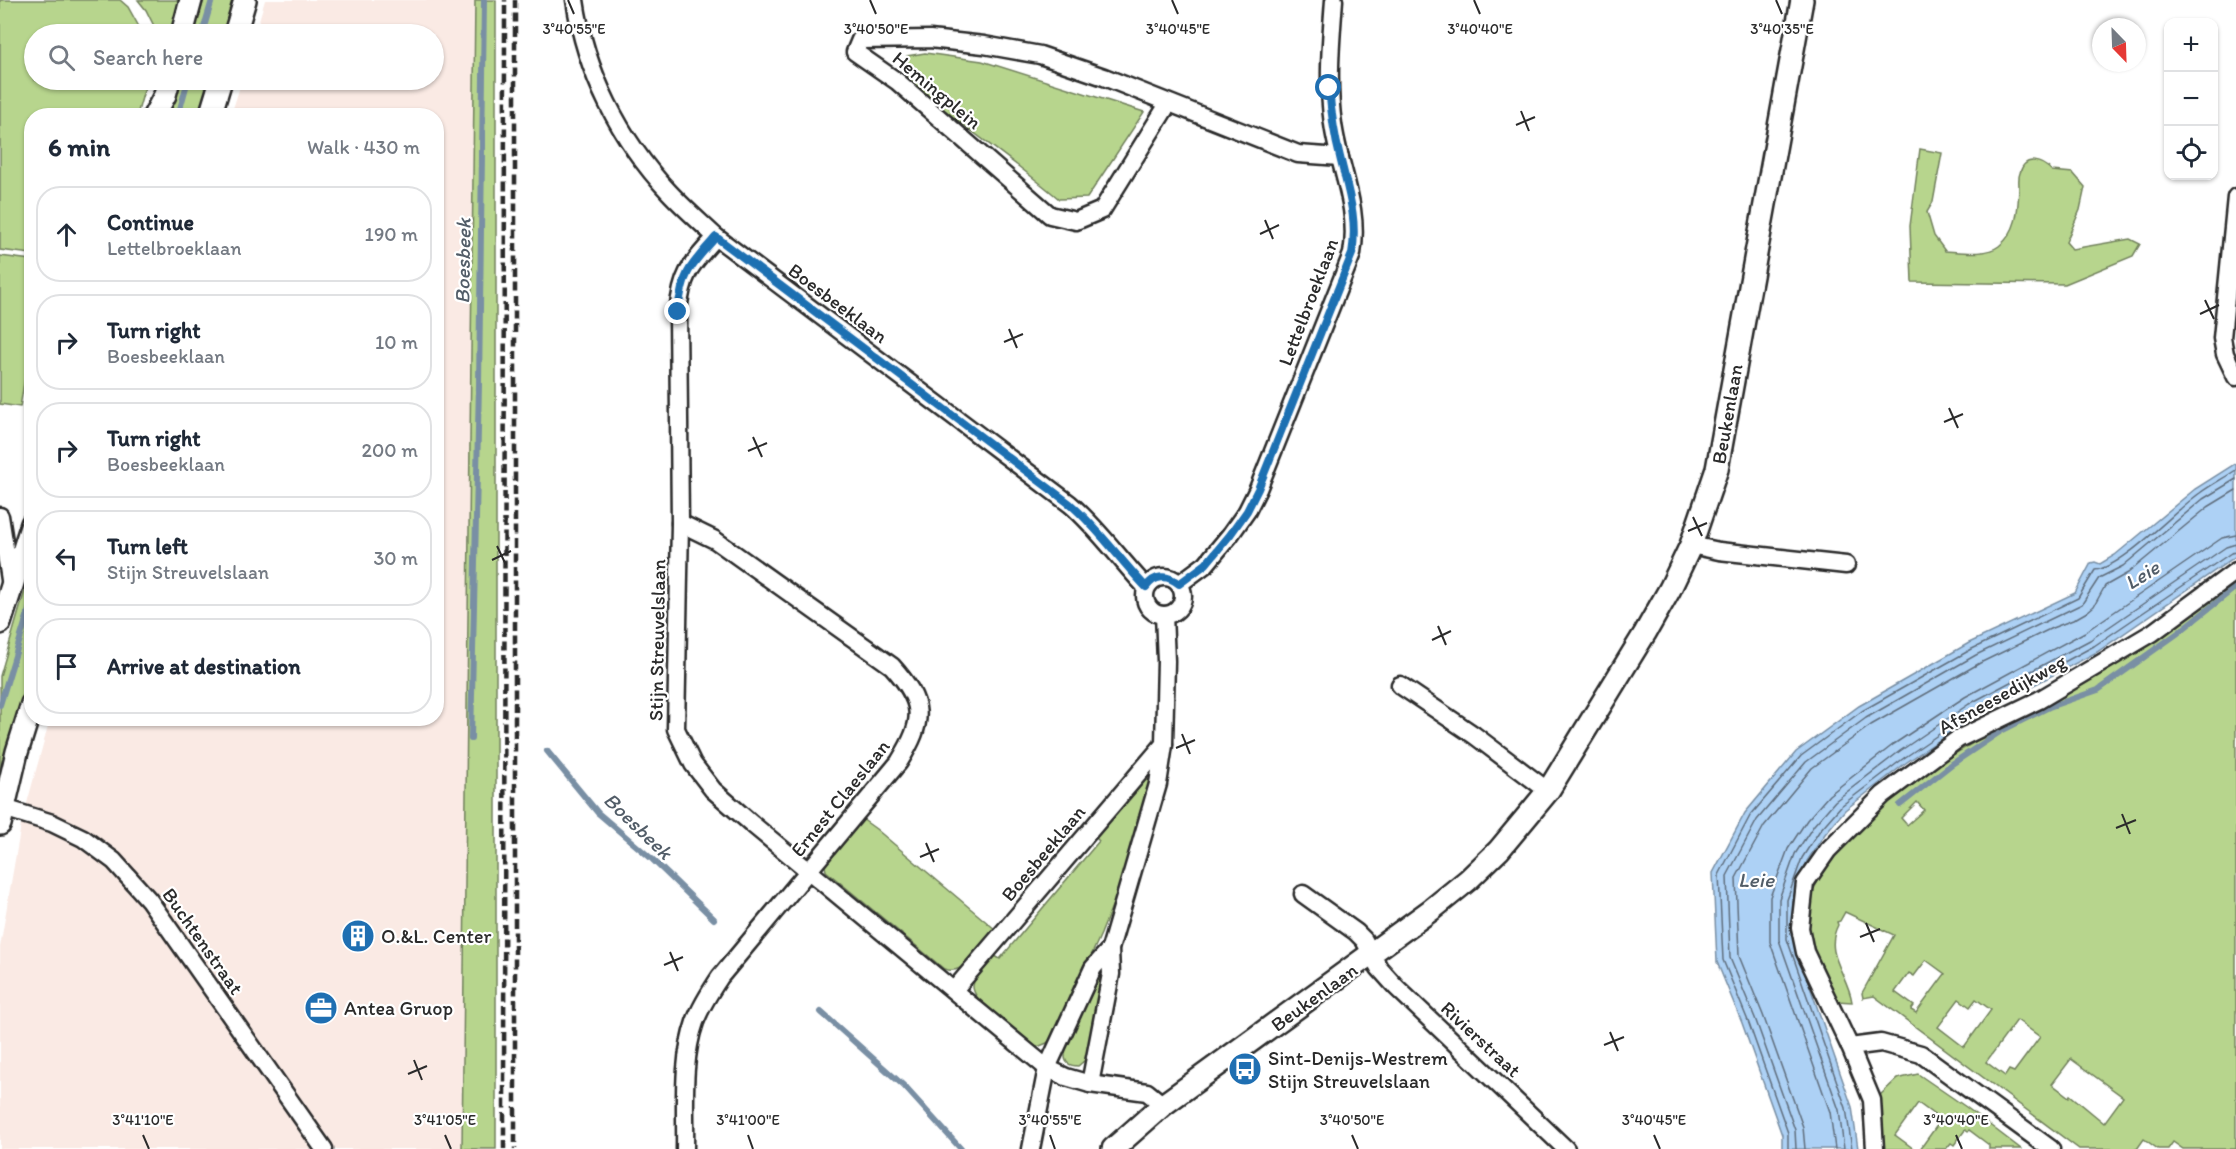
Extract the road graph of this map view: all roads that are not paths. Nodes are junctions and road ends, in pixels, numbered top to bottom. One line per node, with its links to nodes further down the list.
1 (191, 0): 6 (street)
2 (245, 0): 7 (street)
3 (575, 0): 15 (street, Boesbeeklaan)
4 (1334, 0): 13 (street, Lettelbroeklaan)
5 (1803, 0): 19 (street, Beukenlaan)
6 (185, 24)
7 (238, 24)
8 (166, 90): 11 (street)
9 (218, 90): 12 (street)
10 (1168, 104): 10 (street, Hemingplein); 13 (street, Hemingplein)
11 (156, 108)
12 (212, 108)
13 (1340, 157): 23 (street, Lettelbroeklaan)
14 (2236, 197): 16 (street)
15 (716, 237): 18 (street, Stijn Streuvelslaan); 25 (street, Boesbeeklaan)
16 (2236, 377)
17 (0, 516): 24 (street)
18 (680, 523): 33 (street, Stijn Streuvelslaan); 33 (street, Ernest Claeslaan)
19 (1691, 545): 21 (street); 31 (street, Beukenlaan)
20 (24, 548): 24 (street)
21 (1846, 564)
22 (2236, 571): 38 (street, Afsneesedijkweg)
23 (1179, 584): 25 (street); 26 (street)
24 (11, 586): 27 (street)
25 (1146, 587): 26 (street, Boesbeeklaan)
26 (1164, 615): 30 (street)
27 (0, 623)
28 (1400, 685): 31 (street)
29 (25, 726): 32 (street)
30 (1164, 744): 35 (street); 37 (street, Boesbeeklaan)
31 (1548, 791): 36 (street, Beukenlaan)
32 (2, 816): 42 (street, Buchtenstraat)
33 (809, 871): 37 (street, Stijn Streuvelslaan); 43 (street, Ernest Claeslaan)
34 (1303, 894): 36 (street, Beukenlaan)
35 (1110, 949): 39 (street); 40 (street)
36 (1372, 954): 41 (street, Beukenlaan); 46 (street, Rivierstraat)
37 (954, 990): 39 (street, Stijn Streuvelslaan)
38 (1851, 1047): 47 (street, Afsneesedijkweg); 48 (street)
39 (1047, 1068): 40 (street); 44 (street)
40 (1090, 1084): 41 (street)
41 (1163, 1106): 45 (street, Beukenlaan)
42 (324, 1149)
43 (685, 1149)
44 (1031, 1149)
45 (1113, 1149)
46 (1566, 1149)
47 (1875, 1149)
48 (2052, 1149)

